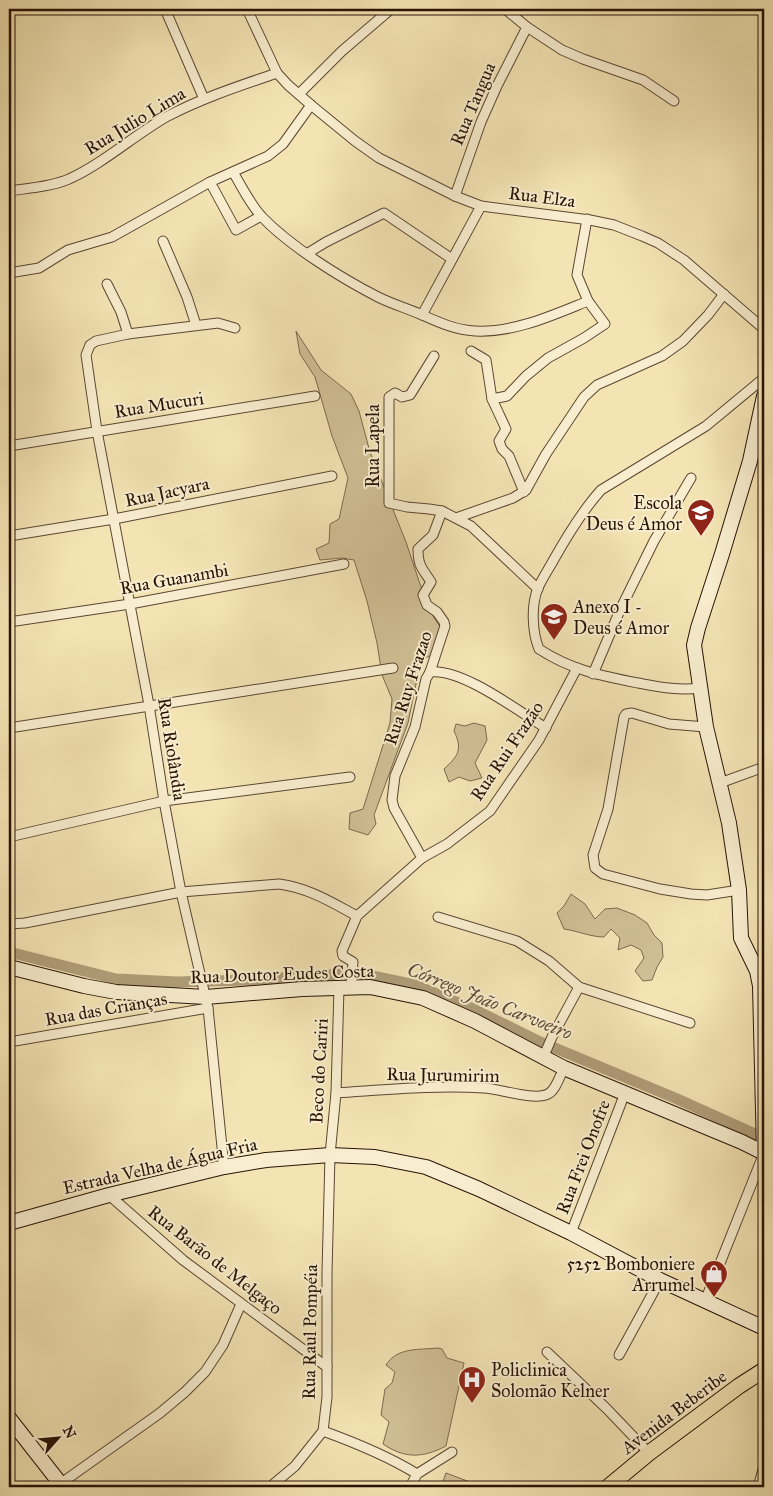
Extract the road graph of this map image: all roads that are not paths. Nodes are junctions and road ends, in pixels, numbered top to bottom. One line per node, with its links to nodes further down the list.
1 (165, 9): 8 (street)
2 (247, 9): 6 (street, Rua Elza)
3 (391, 9): 7 (street)
4 (505, 9): 5 (street)
5 (527, 27): 9 (street); 14 (street, Rua Tangua)
6 (277, 73): 7 (street, Rua Elza); 8 (street, Rua Julio Lima)
7 (298, 94): 10 (street, Rua Elza)
8 (204, 99): 13 (street, Rua Julio Lima)
9 (674, 101)
10 (311, 105): 11 (street); 14 (street, Rua Elza)
11 (233, 172): 12 (street); 16 (street)
12 (210, 182): 16 (street); 21 (street)
13 (9, 192)
14 (454, 196): 15 (street, Rua Elza)
15 (481, 206): 17 (street, Rua Elza); 20 (street)
16 (261, 216): 19 (street)
17 (587, 219): 23 (street, Rua Elza); 24 (street)
18 (162, 241): 26 (street)
19 (308, 253): 20 (street); 25 (street)
20 (452, 259): 25 (street)
21 (9, 273)
22 (108, 284): 29 (street)
23 (724, 294): 28 (street, Rua Elza); 40 (street)
24 (588, 301): 25 (street); 35 (street)
25 (422, 315)
26 (196, 325): 27 (street); 29 (street)
27 (235, 328)
28 (764, 329)
29 (128, 334): 36 (street, Rua Riolândia)
30 (471, 351): 35 (street)
31 (434, 356): 41 (street, Rua Lapela)
32 (764, 378): 46 (street)
33 (315, 396): 36 (street, Rua Mucuri)
34 (764, 396): 53 (street)
35 (492, 399): 40 (street)
36 (97, 431): 37 (street, Rua Mucuri); 43 (street, Rua Riolândia)
37 (9, 446)
38 (332, 476): 43 (street, Rua Jacyara)
39 (691, 478): 52 (street)
40 (524, 492): 42 (street)
41 (442, 512): 42 (street); 51 (street, Rua Ruy Frazao)
42 (456, 518): 46 (street)
43 (114, 519): 44 (street, Rua Jacyara); 47 (street, Rua Riolândia)
44 (9, 536)
45 (344, 564): 47 (street, Rua Guanambi)
46 (538, 589): 50 (street)
47 (130, 604): 48 (street, Rua Guanambi); 54 (street, Rua Riolândia)
48 (9, 622)
49 (394, 668): 54 (street)
50 (577, 668): 52 (street); 57 (street, Rua Rui Frazão)
51 (430, 672): 57 (street); 63 (street, Rua Ruy Frazao)
52 (593, 674): 53 (street)
53 (700, 688): 55 (street)
54 (149, 705): 56 (street); 61 (street, Rua Riolândia)
55 (706, 727): 60 (street); 64 (street)
56 (9, 728)
57 (546, 728): 63 (street, Rua Rui Frazão)
58 (764, 767): 60 (street)
59 (350, 777): 61 (street)
60 (720, 783): 64 (street)
61 (164, 801): 62 (street); 65 (street, Rua Riolândia)
62 (9, 837)
63 (422, 858): 66 (street, Rua Rui Frazão)
64 (740, 890): 79 (street)
65 (181, 892): 66 (street); 68 (street); 72 (street, Rua Riolândia)
66 (358, 916): 70 (street, Beco do Cariri)
67 (438, 917): 71 (street)
68 (9, 924)
69 (9, 966): 72 (street, Rua Doutor Eudes Costa)
70 (347, 984): 72 (street, Rua Doutor Eudes Costa); 75 (street, Rua Doutor Eudes Costa); 77 (street, Beco do Cariri)
71 (579, 987): 73 (street); 75 (street)
72 (207, 1002): 74 (street, Rua das Crianças); 83 (street, Rua Riolândia)
73 (690, 1024)
74 (9, 1042)
75 (545, 1055): 76 (street, Rua Doutor Eudes Costa)
76 (564, 1068): 77 (street, Rua Jurumirim); 78 (street, Rua Doutor Eudes Costa)
77 (336, 1093): 82 (street, Beco do Cariri)
78 (625, 1093): 81 (street, Rua Doutor Eudes Costa); 86 (street, Rua Frei Onofre)
79 (763, 1124): 80 (street)
80 (764, 1145): 81 (street)
81 (764, 1153): 88 (street)
82 (330, 1155): 83 (street, Estrada Velha de Água Fria); 86 (street, Estrada Velha de Água Fria); 93 (street, Rua Raul Pompéia)
83 (224, 1167): 84 (street, Estrada Velha de Água Fria)
84 (108, 1194): 85 (street, Estrada Velha de Água Fria); 89 (street, Rua Barão de Melgaço)
85 (9, 1223)
86 (572, 1233): 87 (street, Estrada Velha de Água Fria)
87 (660, 1280): 88 (street, Estrada Velha de Água Fria); 92 (street)
88 (705, 1301): 90 (street, Estrada Velha de Água Fria)
89 (241, 1304): 93 (street, Rua Barão de Melgaço); 101 (street)
90 (764, 1328)
91 (547, 1352): 98 (street)
92 (619, 1356)
93 (328, 1367): 96 (street, Rua Raul Pompéia)
94 (764, 1370): 98 (main road, Avenida Beberibe)
95 (9, 1418): 101 (street)
96 (323, 1431): 100 (street); 102 (street)
97 (452, 1452): 100 (street)
98 (649, 1453): 104 (main road, Avenida Beberibe)
99 (764, 1466): 105 (street)
100 (417, 1474): 103 (street)
101 (62, 1486)
102 (270, 1487)
103 (410, 1487)
104 (608, 1487)
105 (758, 1487)

